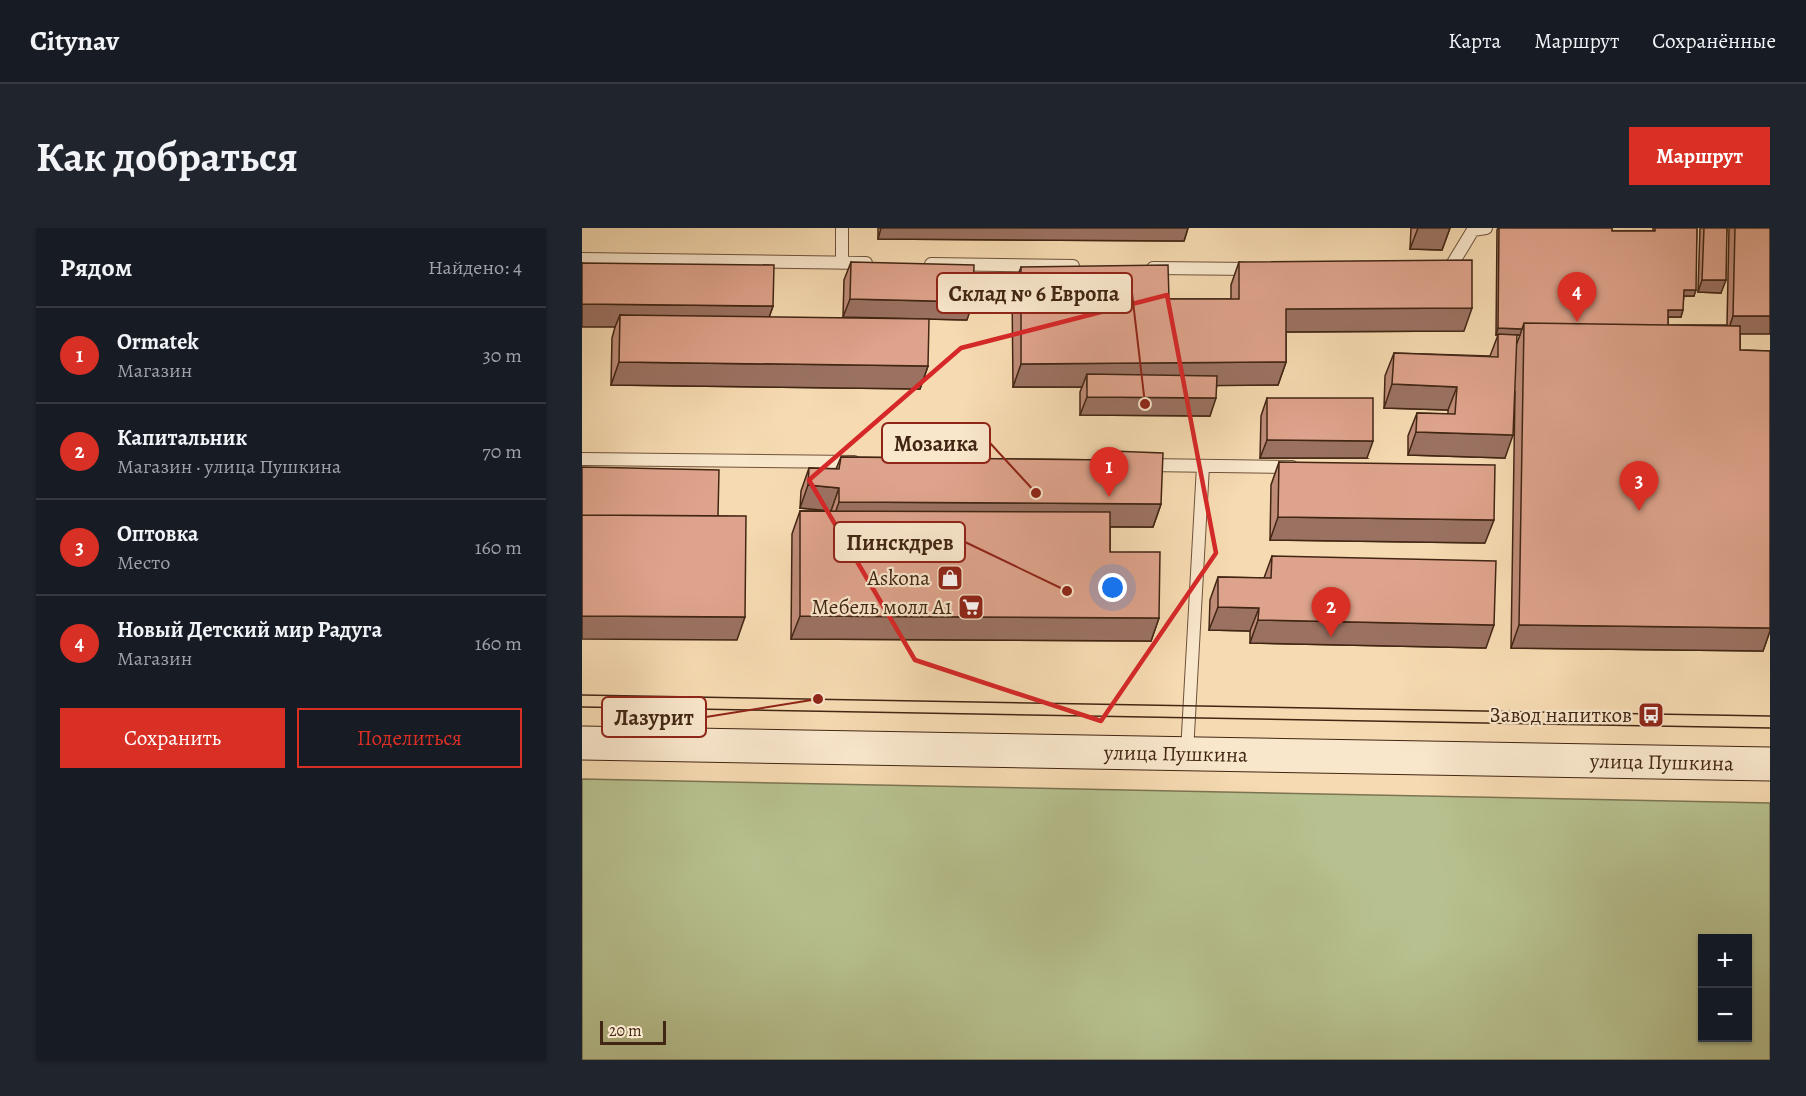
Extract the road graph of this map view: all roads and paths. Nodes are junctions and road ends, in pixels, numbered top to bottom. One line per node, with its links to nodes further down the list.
1 (842, 228): 4 (lane)
2 (1486, 228): 9 (lane)
3 (582, 259): 4 (lane)
4 (842, 263): 5 (lane)
5 (877, 264)
6 (913, 264): 7 (lane)
7 (1090, 267)
8 (1137, 267): 10 (lane)
9 (1428, 268)
10 (1266, 269)
11 (582, 459): 12 (lane)
12 (868, 462)
13 (1131, 465): 14 (lane)
14 (1203, 466): 15 (lane); 17 (lane)
15 (1309, 467)
16 (582, 743): 17 (street, улица Пушкина)
17 (1187, 753): 18 (street, улица Пушкина)
18 (1770, 764)

